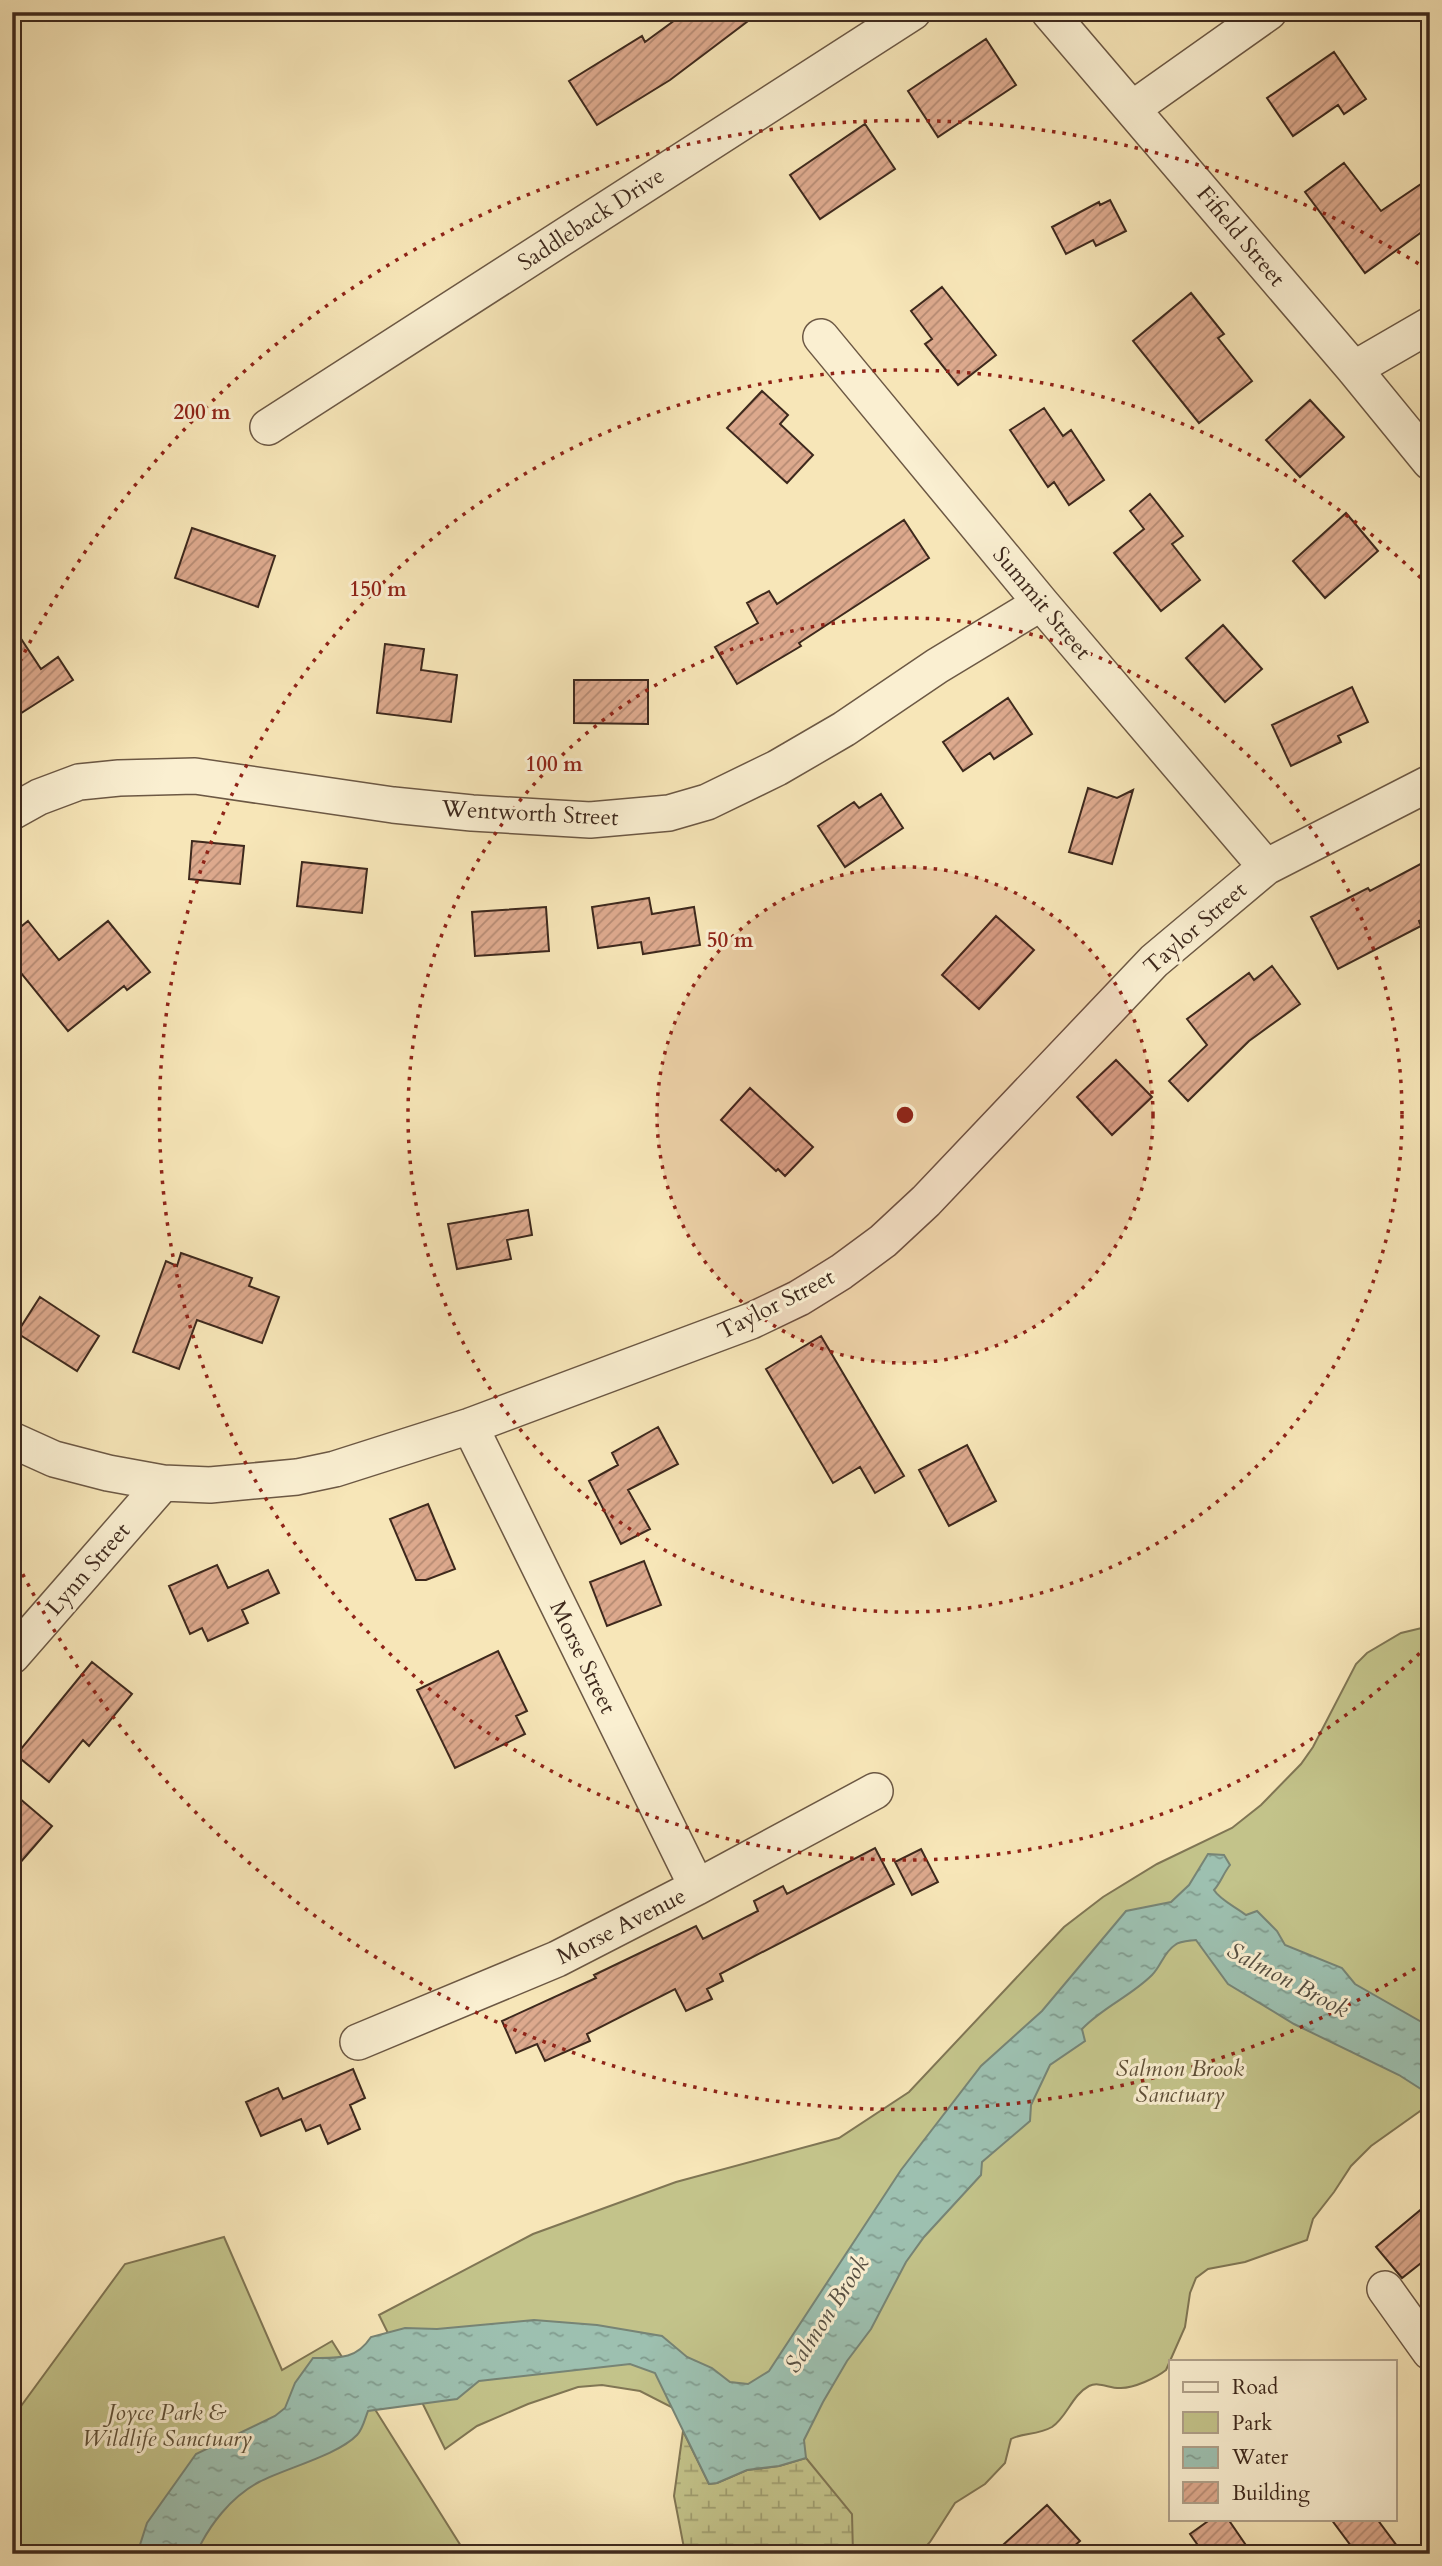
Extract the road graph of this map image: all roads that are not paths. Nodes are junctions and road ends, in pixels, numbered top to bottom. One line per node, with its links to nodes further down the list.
1 (913, 12): 8 (street, Saddleback Drive)
2 (1049, 12): 4 (street, Fifield Street)
3 (1269, 12): 4 (street)
4 (1132, 109): 7 (street, Fifield Street)
5 (1430, 325): 7 (street)
6 (821, 337): 10 (street, Summit Street)
7 (1354, 369): 9 (street, Fifield Street)
8 (268, 427)
9 (1430, 462)
10 (1041, 603): 12 (street, Wentworth Street); 13 (street, Summit Street)
11 (1430, 783): 13 (street, Taylor Street)
12 (12, 812)
13 (1266, 867): 14 (street, Taylor Street)
14 (470, 1426): 16 (street, Taylor Street); 19 (street, Morse Street)
15 (12, 1440): 16 (street, Taylor Street)
16 (163, 1483): 17 (street, Lynn Street)
17 (12, 1656)
18 (875, 1791): 19 (street, Morse Avenue)
19 (697, 1887): 20 (street, Morse Avenue)
20 (358, 2042)
21 (1385, 2289): 22 (street)
22 (1430, 2351)

